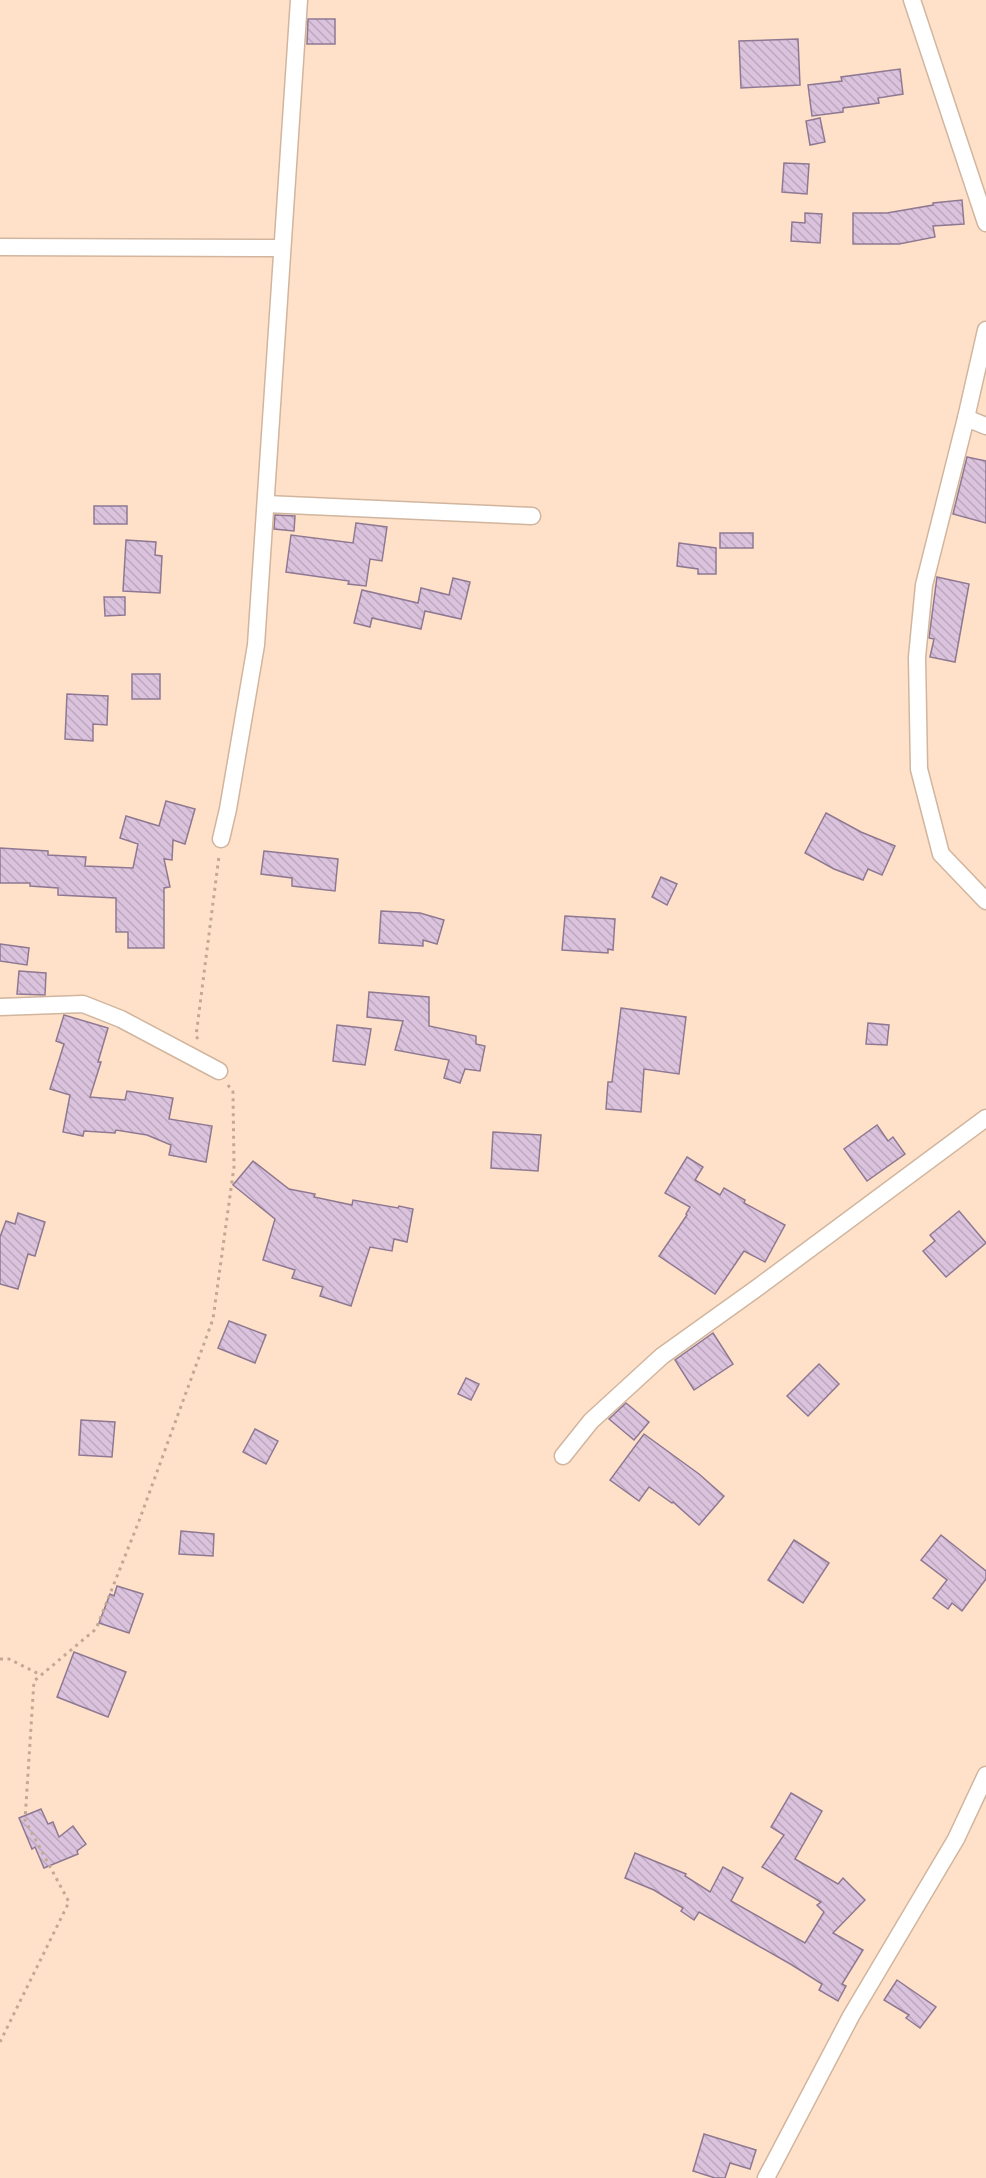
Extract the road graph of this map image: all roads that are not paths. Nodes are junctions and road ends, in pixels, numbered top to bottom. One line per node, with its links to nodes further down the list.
1 (299, 0): 5 (street)
2 (912, 0): 3 (street)
3 (986, 224)
4 (0, 247): 5 (street)
5 (282, 248): 9 (street)
6 (986, 330): 7 (street)
7 (966, 418): 8 (street); 12 (street)
8 (986, 426)
9 (266, 504): 10 (street); 11 (street)
10 (532, 516)
11 (221, 839)
12 (986, 901)
13 (0, 1007): 14 (street)
14 (219, 1071)
15 (986, 1118): 16 (street)
16 (563, 1456)
17 (986, 1775): 18 (street)
18 (766, 2178)

